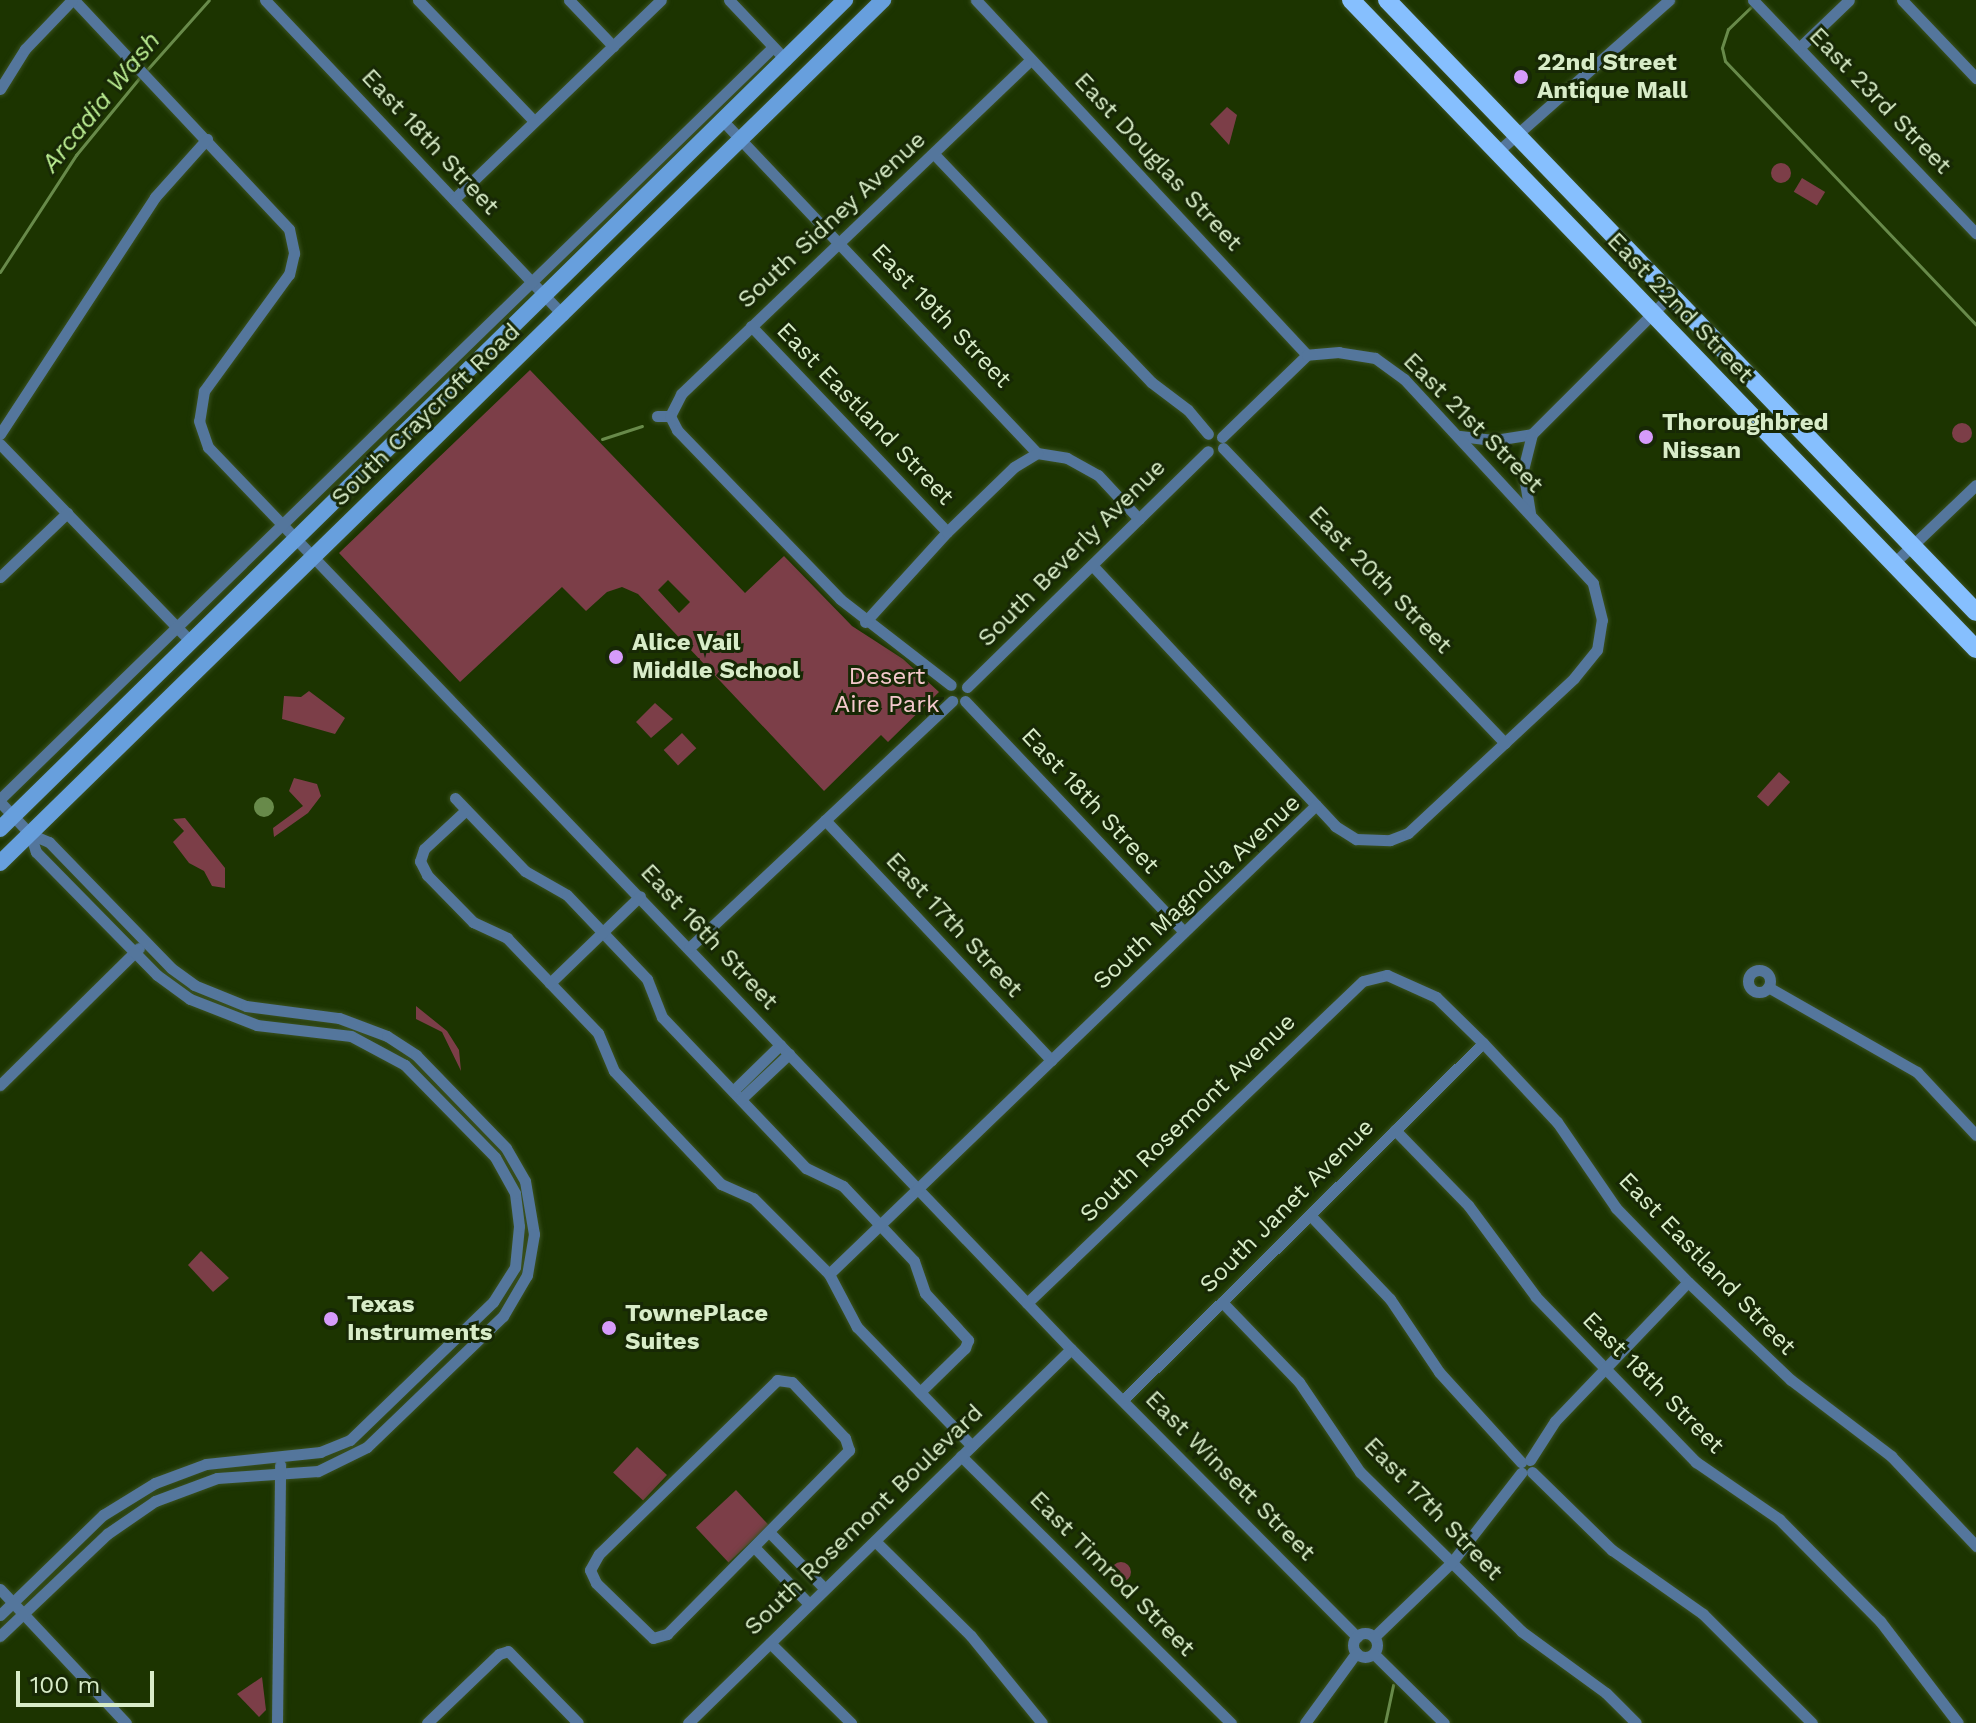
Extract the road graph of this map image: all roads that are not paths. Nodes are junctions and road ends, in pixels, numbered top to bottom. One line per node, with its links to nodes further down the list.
1 (73, 0): 22 (street); 26 (street)
2 (265, 0): 30 (street, East 18th Street)
3 (418, 0): 23 (street)
4 (569, 0): 16 (street)
5 (661, 0): 16 (street)
6 (729, 0): 17 (street)
7 (845, 0): 20 (main road, South Craycroft Road)
8 (883, 0): 27 (main road, South Craycroft Road)
9 (976, 0): 19 (street, East Douglas Street)
10 (1351, 0): 28 (main road, East 22nd Street)
11 (1387, 0): 25 (main road, East 22nd Street)
12 (1669, 0): 25 (street)
13 (1753, 0): 18 (street, East 23rd Street)
14 (1849, 0): 18 (street)
15 (1902, 0): 21 (street)
16 (613, 46): 23 (street)
17 (773, 47): 20 (street); 33 (street, South Craycroft Road)
18 (1799, 48): 31 (street, East 23rd Street)
19 (1031, 59): 29 (street, South Sidney Avenue); 39 (street, East Douglas Street)
20 (786, 60): 24 (main road, South Craycroft Road)
21 (1976, 78)
22 (0, 89)
23 (534, 121): 30 (street)
24 (723, 121): 27 (street, East 19th Street); 35 (main road, South Craycroft Road)
25 (1519, 137): 28 (street); 34 (main road, East 22nd Street)
26 (207, 139): 42 (street); 54 (street, East 16th Street)
27 (741, 139): 32 (street, East 19th Street); 37 (main road, South Craycroft Road)
28 (1496, 153): 36 (main road, East 22nd Street)
29 (934, 154): 32 (street, South Sidney Avenue); 43 (street)
30 (454, 199): 33 (street, East 18th Street)
31 (1976, 233)
32 (841, 242): 38 (street, South Sidney Avenue); 49 (street, East 19th Street)
33 (531, 282): 35 (street, East 18th Street); 54 (street, South Craycroft Road)
34 (1672, 294): 36 (street); 57 (main road, East 22nd Street)
35 (546, 297): 37 (street, East 18th Street); 56 (main road, South Craycroft Road)
36 (1653, 313): 44 (street); 59 (main road, East 22nd Street)
37 (563, 315): 58 (main road, South Craycroft Road)
38 (751, 326): 41 (street, South Sidney Avenue); 55 (street, East Eastland Street)
39 (1307, 355): 45 (street, East 21st Street); 46 (street)
40 (657, 416): 41 (street)
41 (670, 416): 63 (street)
42 (0, 434)
43 (1208, 434): 46 (street); 48 (street)
44 (1532, 434): 45 (street); 52 (street, East 21st Street)
45 (1460, 436): 52 (street, East 21st Street)
46 (1223, 442): 48 (street); 70 (street, East 20th Street)
47 (0, 444): 51 (street)
48 (1208, 451): 53 (street, South Beverly Avenue)
49 (1037, 453): 53 (street); 55 (street)
50 (1976, 485): 57 (street)
51 (67, 513): 61 (street); 64 (street)
52 (1530, 514): 70 (street, South Magnolia Avenue)
53 (1139, 519): 60 (street, South Beverly Avenue)
54 (281, 523): 56 (street, East 16th Street); 64 (street, South Craycroft Road)
55 (947, 532): 63 (street)
56 (297, 539): 58 (street, East 16th Street); 65 (main road, South Craycroft Road)
57 (1912, 546): 59 (street); 62 (main road, East 22nd Street)
58 (314, 557): 78 (main road, South Craycroft Road); 80 (street, East 16th Street)
59 (1894, 563): 66 (main road, East 22nd Street)
60 (1092, 565): 68 (street, South Beverly Avenue); 73 (street)
61 (0, 577)
62 (1976, 612)
63 (865, 622): 67 (street)
64 (176, 626): 65 (street); 72 (street, South Craycroft Road)
65 (191, 642): 75 (main road, South Craycroft Road)
66 (1976, 649)
67 (951, 685): 68 (street); 69 (street)
68 (967, 687): 69 (street)
69 (958, 701): 76 (street); 81 (street, East 18th Street)
70 (1505, 743): 73 (street, South Magnolia Avenue)
71 (455, 798): 74 (street)
72 (0, 800): 75 (street)
73 (1316, 805): 81 (street, South Magnolia Avenue)
74 (466, 810): 82 (street); 87 (street)
75 (13, 816): 77 (main road, South Craycroft Road); 78 (street)
76 (825, 820): 84 (street); 91 (street, East 17th Street)
77 (0, 829)
78 (30, 834): 79 (main road, South Craycroft Road); 83 (street); 85 (street)
79 (0, 863)
80 (640, 896): 82 (street); 84 (street, East 16th Street)
81 (1184, 932): 91 (street, South Magnolia Avenue)
82 (603, 933): 87 (street); 93 (street)
83 (145, 942): 85 (street); 111 (street)
84 (689, 948): 90 (street, East 16th Street)
85 (134, 952): 92 (street); 108 (street)
86 (1381, 970): 89 (street, East Eastland Street); 102 (street, South Rosemont Avenue)
87 (550, 983): 99 (street)
88 (1768, 987): 95 (street)
89 (1483, 1043): 94 (street, South Janet Avenue); 100 (street, East Eastland Street)
90 (784, 1049): 93 (street); 96 (street, East 16th Street)
91 (1051, 1060): 96 (street, South Magnolia Avenue)
92 (0, 1085)
93 (737, 1095): 98 (street)
94 (1395, 1130): 97 (street, South Janet Avenue); 104 (street, East 18th Street)
95 (1976, 1135)
96 (918, 1189): 98 (street, South Magnolia Avenue); 102 (street, East 16th Street)
97 (1310, 1215): 101 (street, South Janet Avenue); 110 (street)
98 (880, 1225): 99 (street, South Magnolia Avenue); 105 (street)
99 (829, 1274): 105 (street)
100 (1688, 1282): 104 (street); 114 (street, East Eastland Street)
101 (1222, 1302): 106 (street, South Janet Avenue); 116 (street, East 17th Street)
102 (1027, 1303): 103 (street, East 16th Street)
103 (1071, 1349): 106 (street, East Winsett Street); 107 (street, South Rosemont Boulevard)
104 (1605, 1367): 110 (street); 141 (street, East 18th Street)
105 (920, 1392): 107 (street)
106 (1123, 1400): 124 (street, East Winsett Street)
107 (972, 1446): 109 (street, South Rosemont Boulevard)
108 (280, 1456): 111 (street); 119 (street)
109 (961, 1456): 113 (street, South Rosemont Boulevard); 137 (street, East Timrod Street)
110 (1526, 1467): 116 (street); 140 (street)
111 (281, 1472): 121 (street); 131 (street)
112 (770, 1533): 115 (street); 115 (street); 118 (street)
113 (875, 1541): 118 (street, South Rosemont Boulevard); 136 (street)
114 (1976, 1546)
115 (755, 1548): 120 (street)
116 (1452, 1562): 125 (street); 139 (street, East 17th Street)
117 (0, 1589): 119 (street)
118 (825, 1589): 120 (street, South Rosemont Boulevard)
119 (13, 1602): 121 (street); 122 (street)
120 (809, 1604): 126 (street, South Rosemont Boulevard)
121 (23, 1614): 123 (street); 130 (street)
122 (0, 1615)
123 (0, 1636)
124 (1357, 1637): 125 (street); 127 (street)
125 (1374, 1637): 128 (street)
126 (770, 1643): 134 (street, South Rosemont Boulevard); 135 (street)
127 (1356, 1653): 128 (street); 129 (street)
128 (1374, 1654): 138 (street)
129 (1310, 1720)
130 (126, 1723)
131 (277, 1723)
132 (427, 1723): 133 (street)
133 (578, 1723)
134 (688, 1723)
135 (851, 1723)
136 (1042, 1723)
137 (1231, 1723)
138 (1444, 1723)
139 (1636, 1723)
140 (1812, 1723)
141 (1958, 1723)

